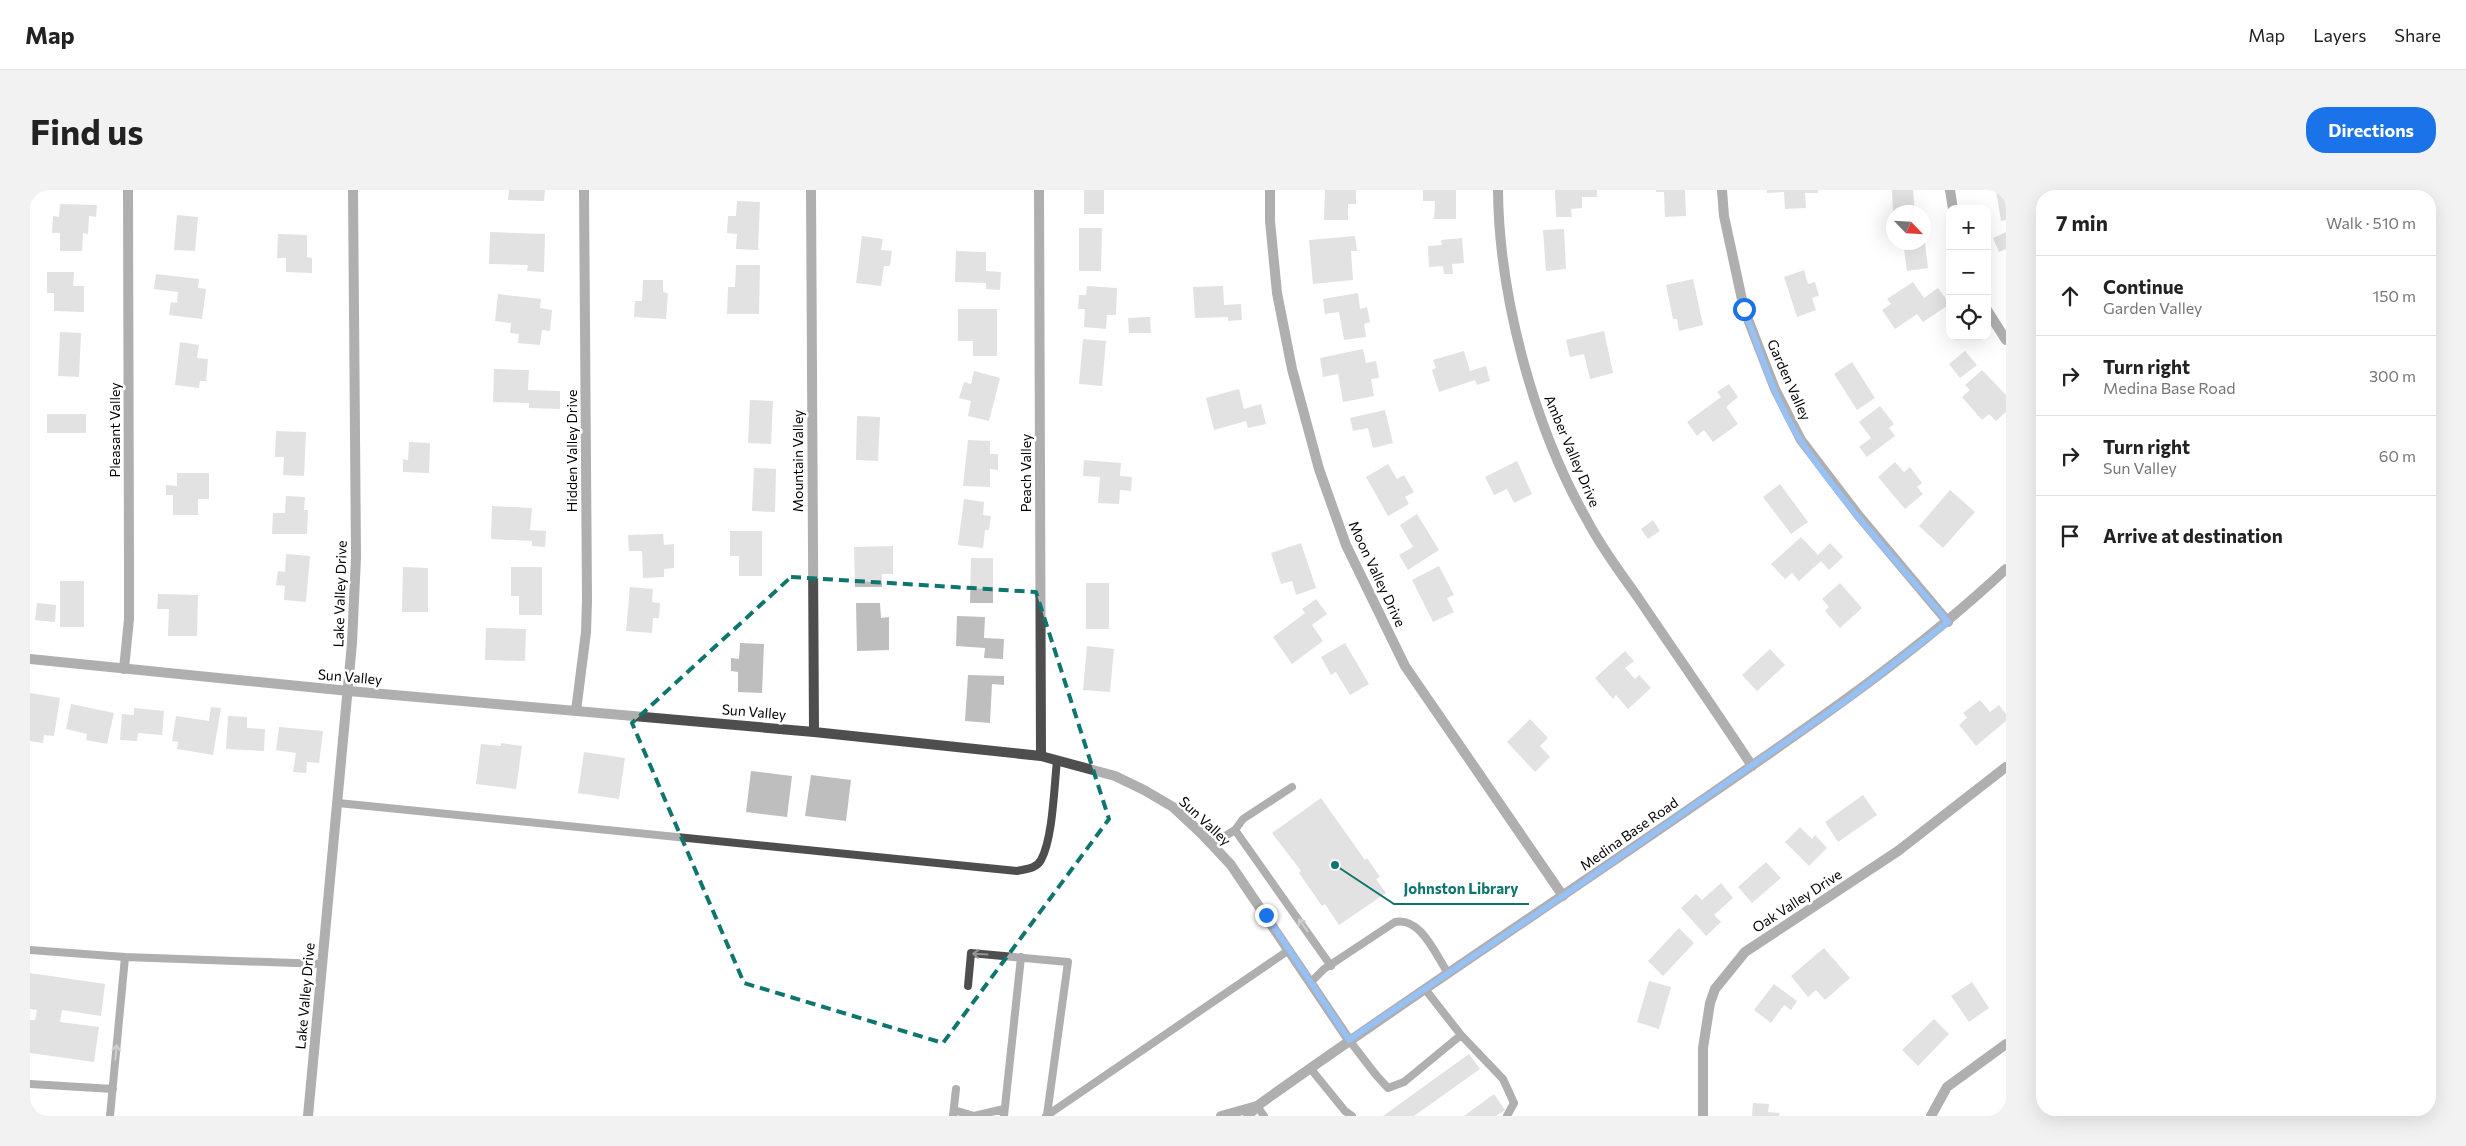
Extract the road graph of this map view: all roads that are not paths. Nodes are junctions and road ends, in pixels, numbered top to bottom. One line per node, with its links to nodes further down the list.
1 (128, 190): 16 (street, Pleasant Valley)
2 (354, 190): 17 (street, Lake Valley Drive)
3 (584, 190): 18 (street, Hidden Valley Drive)
4 (811, 190): 19 (street, Mountain Valley)
5 (1038, 190): 20 (street, Peach Valley)
6 (1270, 190): 28 (street, Moon Valley Drive)
7 (1498, 190): 22 (street, Amber Valley Drive)
8 (1722, 190): 14 (street, Garden Valley)
9 (1950, 190): 10 (street)
10 (1952, 205)
11 (1991, 316): 12 (street)
12 (2006, 340)
13 (2006, 569): 14 (street, Medina Base Road)
14 (1948, 622): 22 (street, Medina Base Road)
15 (30, 660): 16 (street, Sun Valley)
16 (124, 669): 17 (street, Sun Valley)
17 (349, 691): 18 (street, Sun Valley); 25 (street, Lake Valley Drive)
18 (576, 711): 19 (street, Sun Valley)
19 (814, 732): 20 (street, Sun Valley)
20 (1041, 756): 21 (street, Sun Valley)
21 (1057, 761): 25 (lane); 27 (street, Sun Valley)
22 (1752, 766): 28 (street, Medina Base Road)
23 (2006, 767): 57 (street, Oak Valley Drive)
24 (1292, 787): 26 (lane)
25 (338, 803): 33 (street, Lake Valley Drive)
26 (1235, 830): 27 (lane); 34 (lane, one-way to 26)
27 (1212, 844): 30 (street, Sun Valley)
28 (1563, 896): 35 (street, Medina Base Road)
29 (30, 950): 31 (lane)
30 (1289, 950): 36 (street, Sun Valley); 51 (lane)
31 (125, 957): 33 (lane); 44 (lane, one-way to 31)
32 (1021, 957): 37 (lane, one-way to 37); 48 (lane); 51 (lane)
33 (322, 964): 50 (street, Lake Valley Drive)
34 (1331, 966): 35 (lane); 36 (lane)
35 (1448, 973): 38 (street, Medina Base Road)
36 (1311, 982): 40 (street, Sun Valley)
37 (968, 986)
38 (1426, 988): 39 (lane); 40 (street, Medina Base Road)
39 (1461, 1035): 40 (lane); 56 (lane)
40 (1349, 1040): 42 (street, Medina Base Road)
41 (2006, 1044): 58 (street)
42 (1310, 1068): 46 (street, Medina Base Road); 55 (lane)
43 (30, 1084): 44 (lane)
44 (113, 1089): 49 (lane)
45 (956, 1089): 47 (lane)
46 (1257, 1106): 52 (street, Medina Base Road); 53 (street, Medina Base Road); 54 (lane)
47 (953, 1113): 48 (lane)
48 (1004, 1113)
49 (110, 1116)
50 (308, 1116)
51 (1046, 1116)
52 (1222, 1116)
53 (1248, 1116)
54 (1264, 1116)
55 (1352, 1116)
56 (1507, 1116)
57 (1703, 1116)
58 (1931, 1116)

